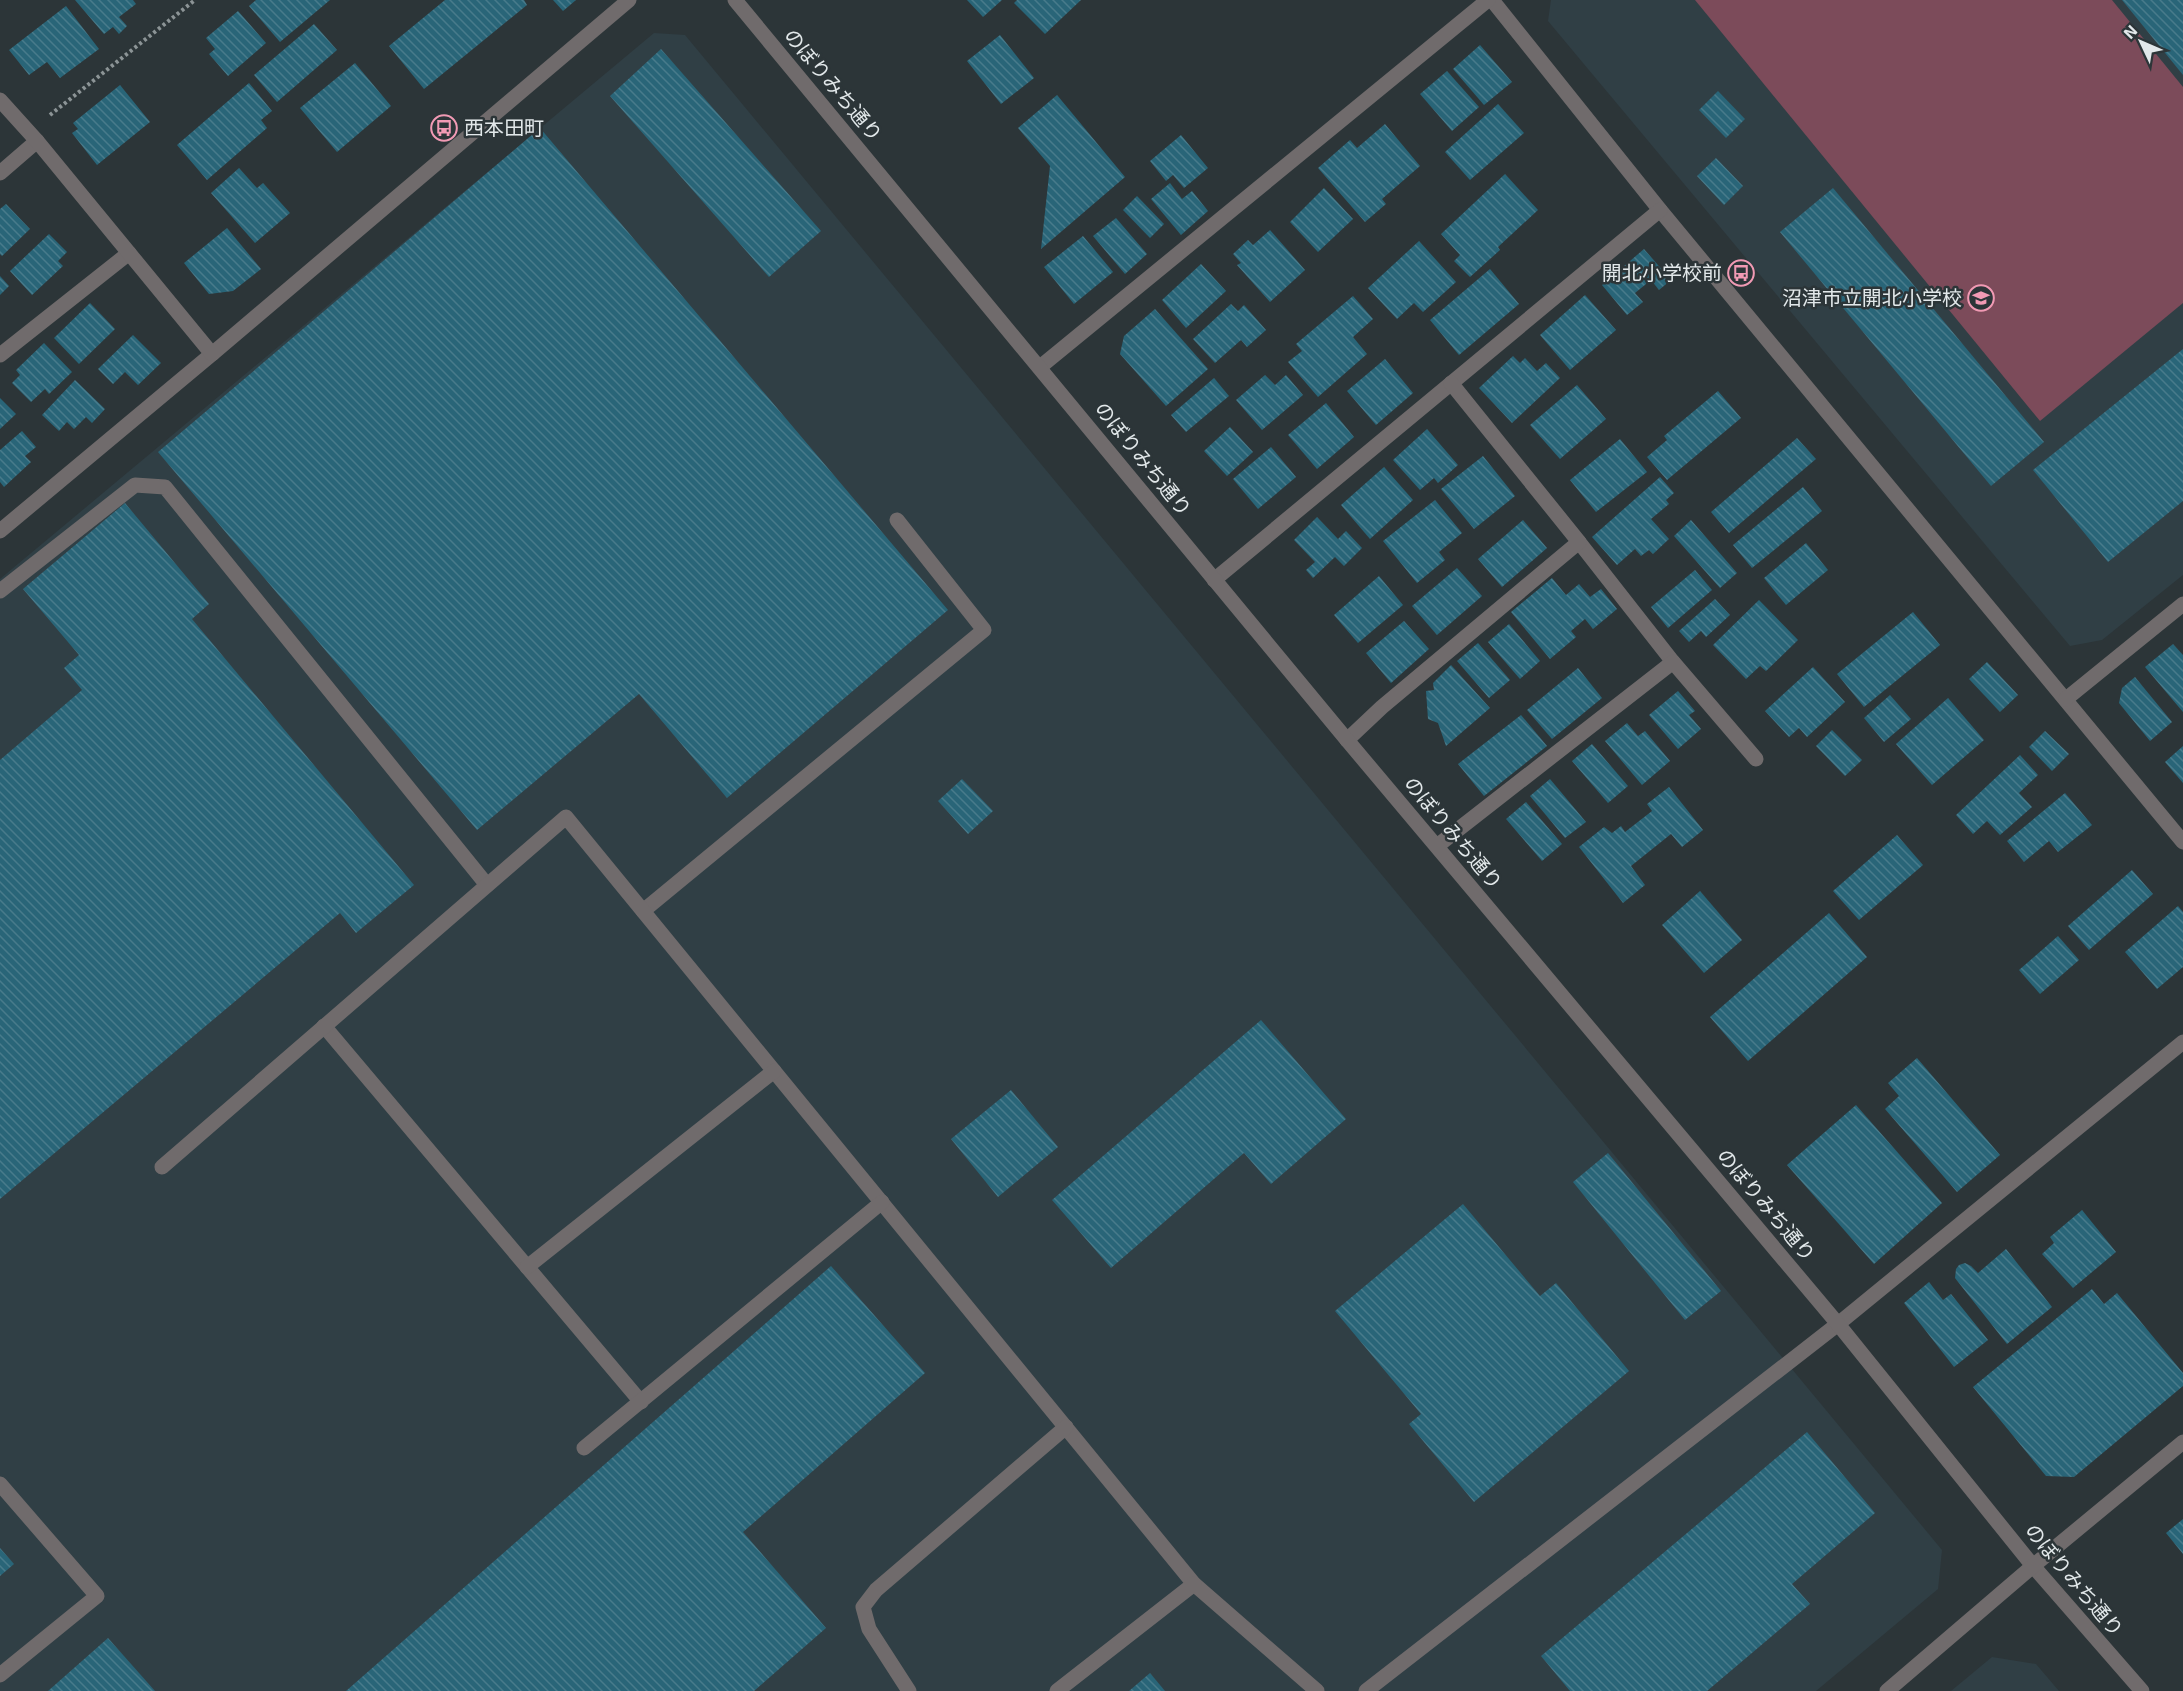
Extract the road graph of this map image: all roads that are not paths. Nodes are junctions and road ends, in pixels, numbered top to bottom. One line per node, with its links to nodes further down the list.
1 (629, 0): 9 (street)
2 (735, 0): 11 (street, のぼりみち通り)
3 (1490, 0): 7 (street); 11 (street)
4 (0, 100): 5 (street)
5 (32, 137): 6 (street); 8 (street)
6 (0, 173)
7 (1660, 210): 12 (street); 20 (street)
8 (129, 253): 9 (street); 10 (street)
9 (212, 354): 14 (street)
10 (0, 355)
11 (1040, 367): 16 (street, のぼりみち通り)
12 (1451, 383): 15 (street); 16 (street)
13 (897, 520): 26 (street)
14 (0, 531)
15 (1579, 542): 19 (street); 21 (street)
16 (1214, 580): 21 (street, のぼりみち通り)
17 (0, 591): 25 (street)
18 (2183, 604): 20 (street)
19 (1673, 662): 22 (street); 24 (street)
20 (2066, 699): 23 (street)
21 (1347, 740): 24 (street, のぼりみち通り)
22 (1756, 759)
23 (2183, 842)
24 (1437, 846): 33 (street, のぼりみち通り)
25 (488, 885): 26 (street); 27 (street)
26 (643, 911): 29 (street)
27 (324, 1026): 30 (street); 32 (street)
28 (2183, 1042): 33 (street)
29 (774, 1071): 31 (street); 32 (street)
30 (162, 1167)
31 (882, 1202): 34 (street); 35 (street)
32 (527, 1267): 34 (street)
33 (1838, 1324): 39 (street, のぼりみち通り); 45 (street)
34 (640, 1402): 37 (street)
35 (1066, 1427): 40 (street); 42 (street)
36 (2183, 1442): 39 (street)
37 (584, 1448)
38 (0, 1484): 41 (street)
39 (2033, 1566): 46 (street); 47 (street, のぼりみち通り)
40 (1194, 1584): 43 (street); 44 (street)
41 (0, 1675)
42 (909, 1691)
43 (1058, 1691)
44 (1317, 1691)
45 (1366, 1691)
46 (1887, 1691)
47 (2142, 1691)

